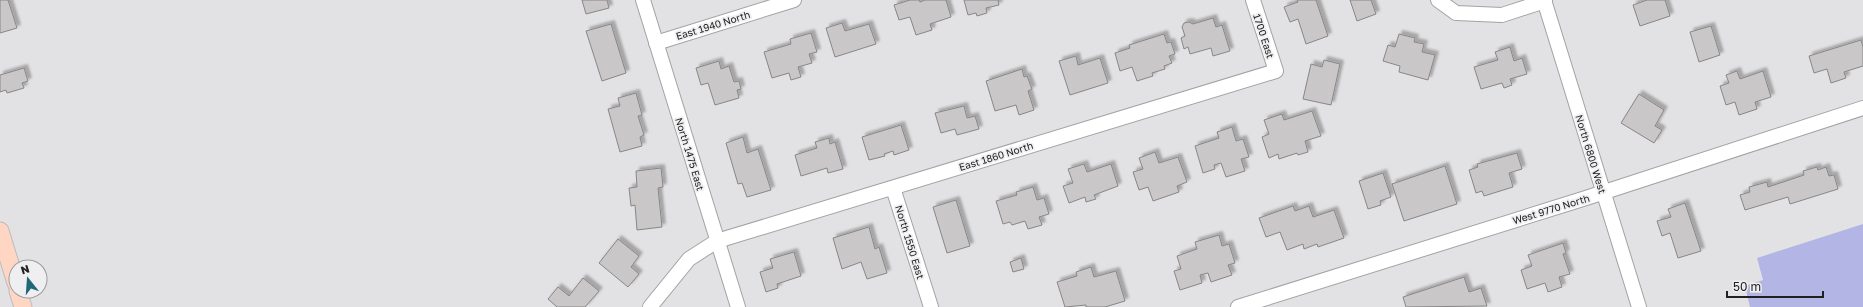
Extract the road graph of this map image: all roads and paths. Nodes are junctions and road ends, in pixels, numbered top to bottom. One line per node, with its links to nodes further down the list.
1 (643, 0): 6 (street, North 1475 East)
2 (794, 0): 6 (street, East 1940 North)
3 (1253, 0): 7 (street, 1700 East)
4 (1438, 0): 5 (street)
5 (1544, 0): 10 (street, North 6800 West)
6 (656, 43): 12 (street, North 1475 East)
7 (1276, 71): 9 (street, East 1860 North)
8 (1863, 108): 10 (street, West 9770 North)
9 (893, 188): 12 (street, East 1860 North); 15 (street, North 1550 East)
10 (1603, 192): 18 (street, West 9770 North); 19 (street, North 6800 West)
11 (0, 231): 13 (main road)
12 (717, 241): 16 (street, East 1860 North); 17 (street, North 1475 East)
13 (3, 249): 14 (main road)
14 (8, 262)
15 (929, 301)
16 (650, 307)
17 (738, 307)
18 (1238, 307)
19 (1639, 307)

